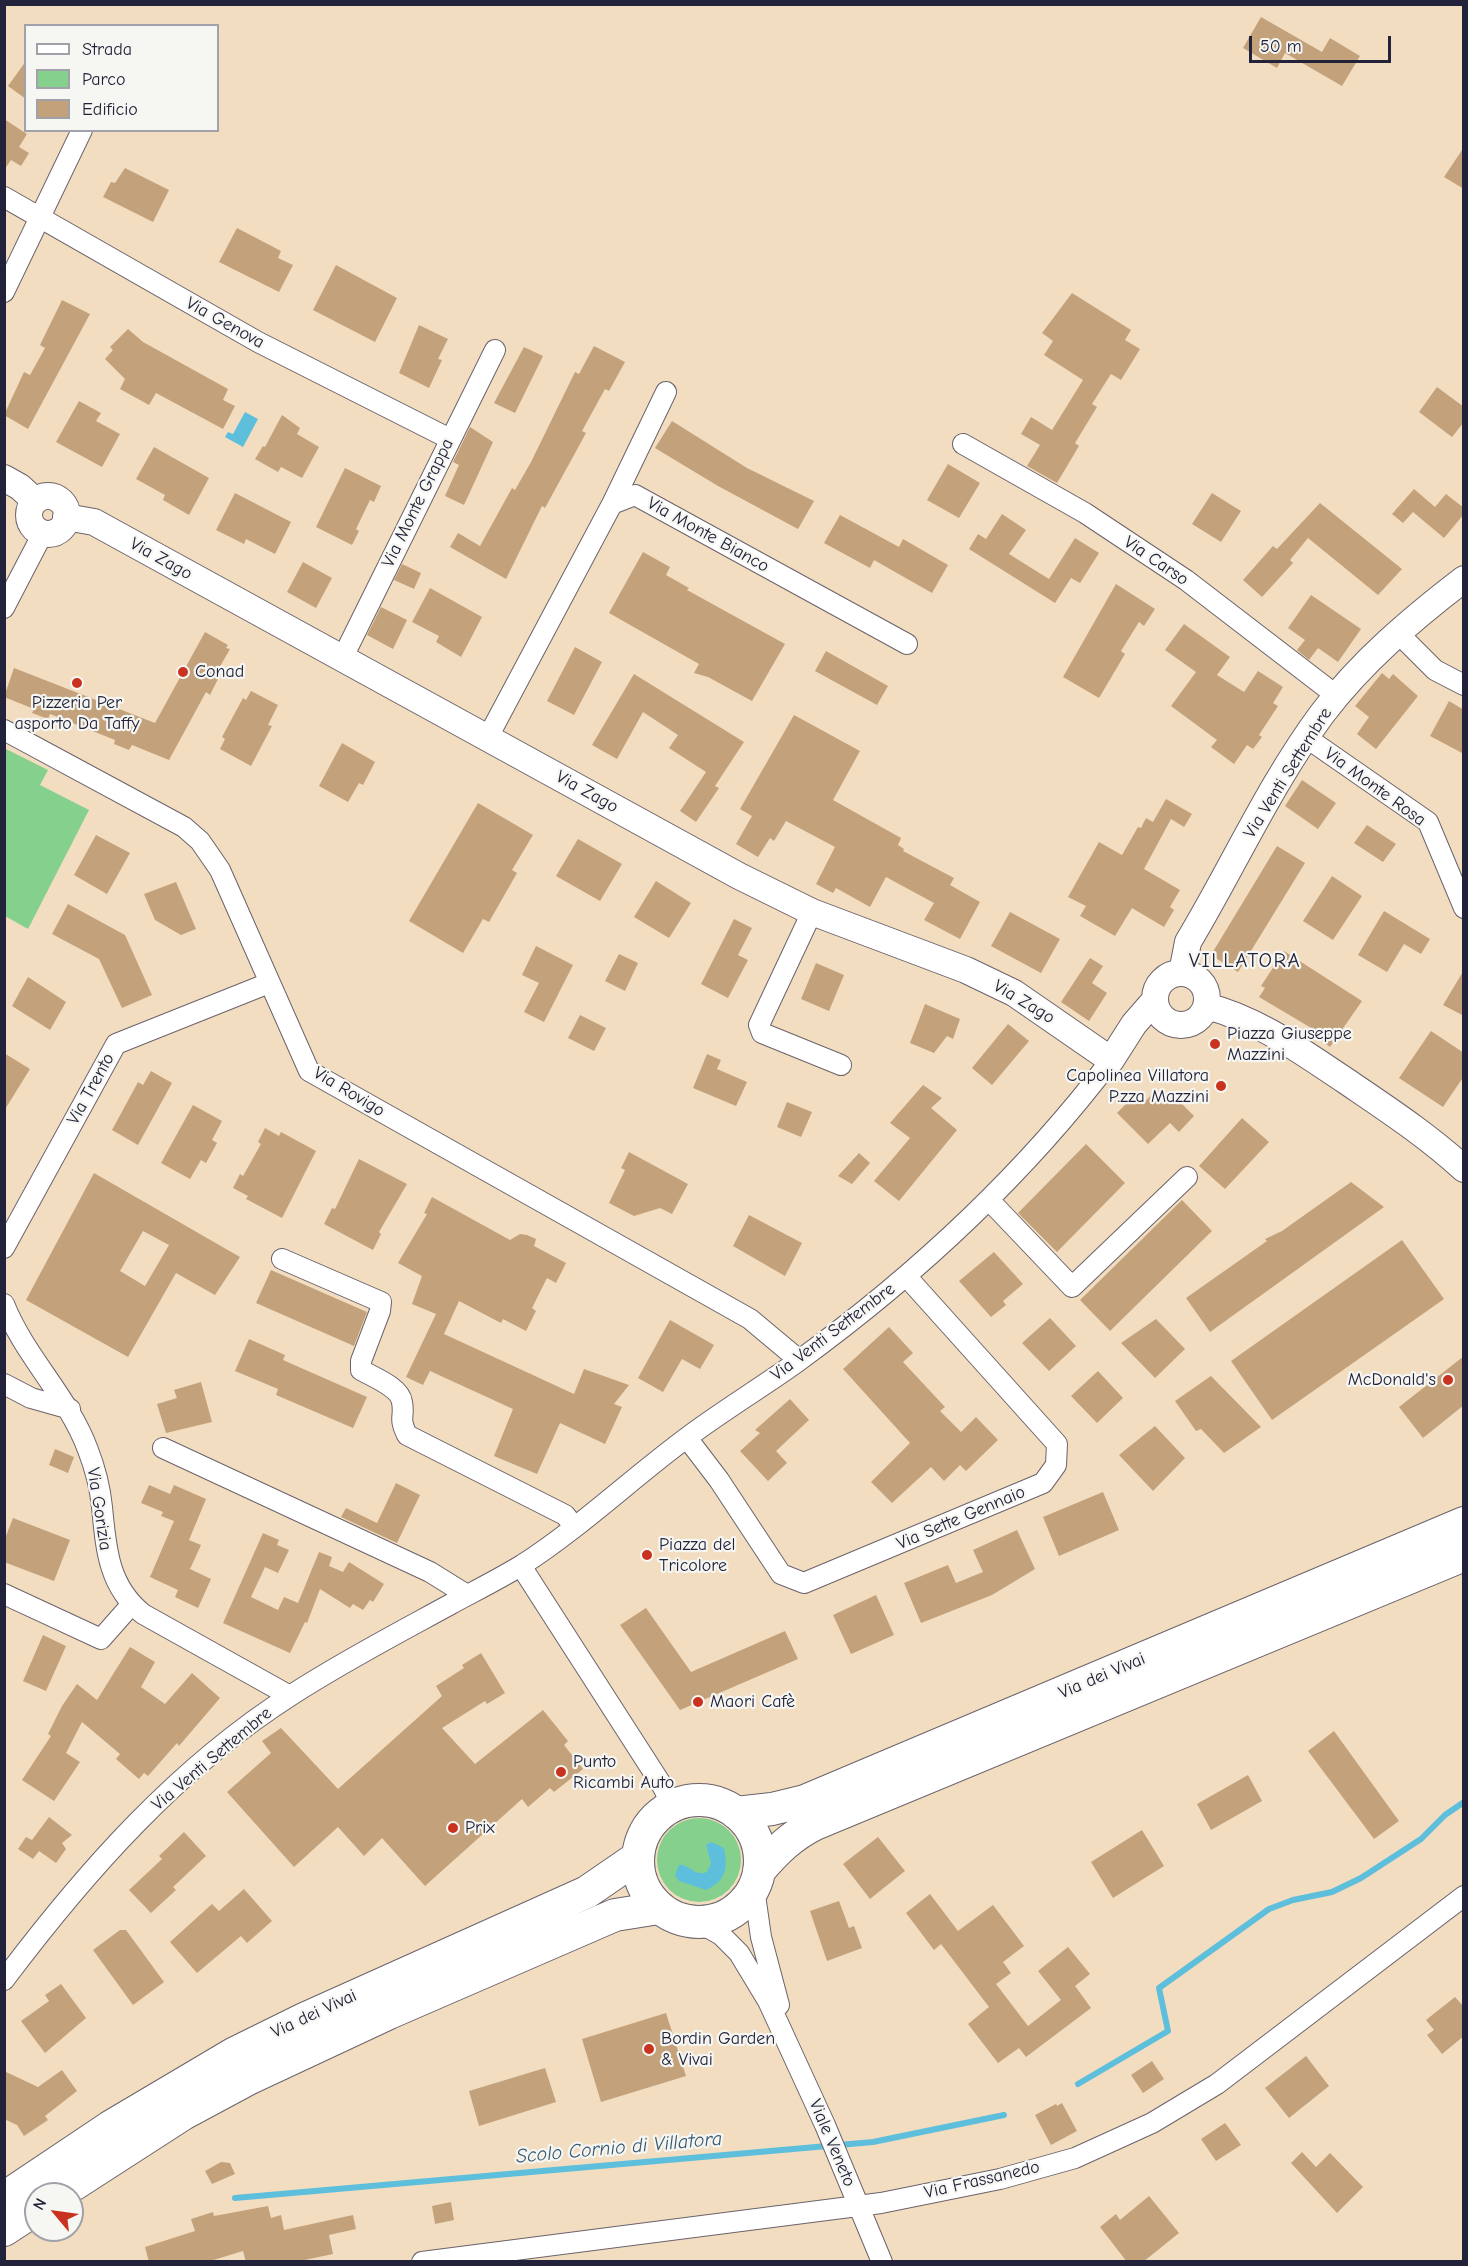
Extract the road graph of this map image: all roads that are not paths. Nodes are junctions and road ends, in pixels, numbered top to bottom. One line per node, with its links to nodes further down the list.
1 (81, 132): 3 (street)
2 (4, 197): 3 (street, Via Genova)
3 (40, 218): 4 (street); 7 (street, Via Genova)
4 (4, 292)
5 (495, 350): 7 (street, Via Monte Grappa)
6 (666, 392): 11 (street)
7 (450, 439): 18 (street, Via Monte Grappa)
8 (963, 444): 20 (street, Via Carso)
9 (4, 478): 10 (street)
10 (35, 501): 12 (street); 13 (street)
11 (612, 504): 17 (street, Via Monte Bianco); 22 (street)
12 (66, 517): 13 (street); 18 (street, Via Zago)
13 (43, 533): 15 (street)
14 (1464, 579): 16 (street, Via Venti Settembre)
15 (4, 608)
16 (1398, 633): 19 (street); 20 (street, Via Venti Settembre)
17 (907, 644)
18 (343, 657): 22 (street, Via Zago)
19 (1464, 685)
20 (1337, 696): 23 (street, Via Venti Settembre)
21 (4, 730): 27 (street, Via Rovigo)
22 (488, 737): 25 (street, Via Zago)
23 (1306, 738): 24 (street, Via Monte Rosa); 26 (street, Via Venti Settembre)
24 (1464, 908)
25 (812, 912): 31 (street, Via Zago); 32 (street)
26 (1182, 973): 28 (street); 29 (street)
27 (269, 983): 36 (street, Via Trento); 40 (street, Via Rovigo)
28 (1155, 1000): 30 (street); 31 (street)
29 (1206, 1006): 30 (street); 33 (street)
30 (1174, 1024): 31 (street)
31 (1111, 1060): 35 (street, Via Venti Settembre)
32 (841, 1065)
33 (1464, 1169)
34 (1187, 1177): 35 (street)
35 (989, 1200): 38 (street, Via Venti Settembre)
36 (4, 1248)
37 (282, 1259): 46 (street)
38 (906, 1276): 40 (street, Via Venti Settembre); 43 (street, Via Sette Gennaio)
39 (4, 1304): 42 (street)
40 (800, 1360): 43 (street, Via Venti Settembre)
41 (4, 1384): 42 (street)
42 (70, 1410): 51 (street, Via Gorizia)
43 (687, 1438): 46 (street, Via Venti Settembre)
44 (163, 1448): 50 (street)
45 (1464, 1523): 54 (main road, Via dei Vivai)
46 (574, 1526): 48 (street, Via Venti Settembre)
47 (1464, 1555): 56 (main road, Via dei Vivai)
48 (521, 1566): 50 (street, Via Venti Settembre); 53 (street)
49 (4, 1594): 51 (street)
50 (467, 1595): 52 (street, Via Venti Settembre)
51 (131, 1605): 52 (street, Via Gorizia)
52 (290, 1696): 60 (street, Via Venti Settembre)
53 (672, 1806): 54 (main road); 55 (main road)
54 (736, 1813): 56 (main road)
55 (638, 1857): 58 (main road); 63 (main road, Via dei Vivai)
56 (756, 1879): 59 (main road); 61 (street, Viale Veneto)
57 (1464, 1896): 64 (street, Via Frassanedo)
58 (659, 1908): 59 (main road); 62 (main road, Via dei Vivai)
59 (698, 1922): 61 (street, Viale Veneto)
60 (4, 1980)
61 (782, 2026): 64 (street, Viale Veneto)
62 (78, 2182)
63 (4, 2198)
64 (859, 2206): 67 (street, Via Frassanedo); 68 (street, Viale Veneto)
65 (24, 2217): 66 (main road)
66 (4, 2230)
67 (422, 2262)
68 (882, 2262)

